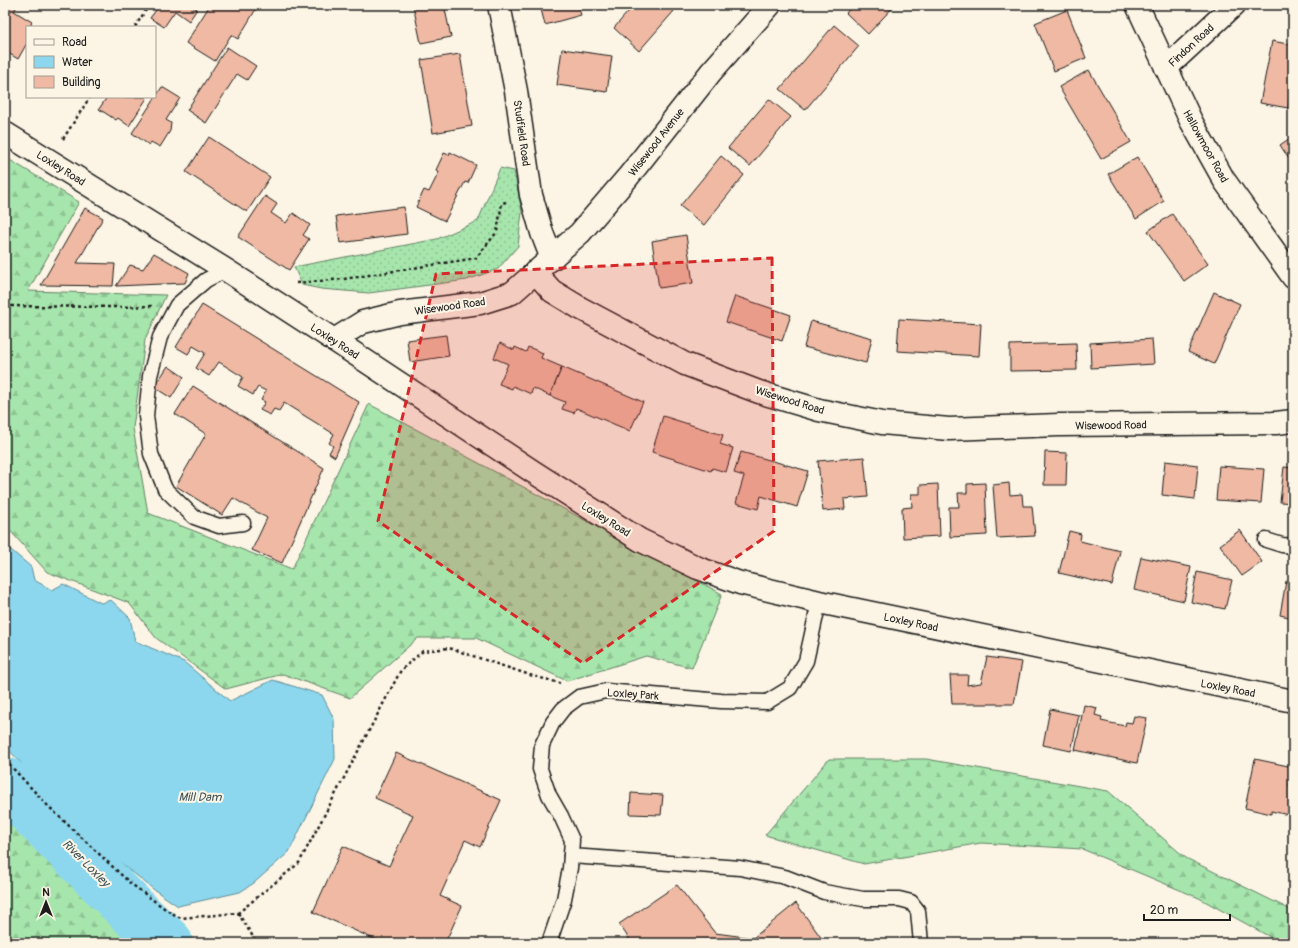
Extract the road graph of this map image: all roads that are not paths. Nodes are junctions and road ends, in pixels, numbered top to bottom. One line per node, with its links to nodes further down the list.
1 (499, 5): 7 (street, Studfield Road)
2 (770, 5): 7 (street, Wisewood Avenue)
3 (1137, 5): 5 (street, Hallowmoor Road)
4 (1234, 5): 5 (street, Findon Road)
5 (1166, 68): 9 (street, Hallowmoor Road)
6 (5, 133): 8 (street, Loxley Road)
7 (543, 265): 10 (street, Wisewood Road); 11 (street, Wisewood Road)
8 (226, 270): 10 (street, Loxley Road); 12 (lane)
9 (1293, 277)
10 (334, 340): 15 (street, Loxley Road)
11 (1293, 421)
12 (243, 523)
13 (1266, 540): 14 (lane)
14 (1293, 546)
15 (819, 602): 16 (street, Loxley Road); 17 (lane, Loxley Park)
16 (1293, 701)
17 (571, 856): 18 (lane, Loxley Park); 19 (lane)
18 (549, 943)
19 (921, 943)

